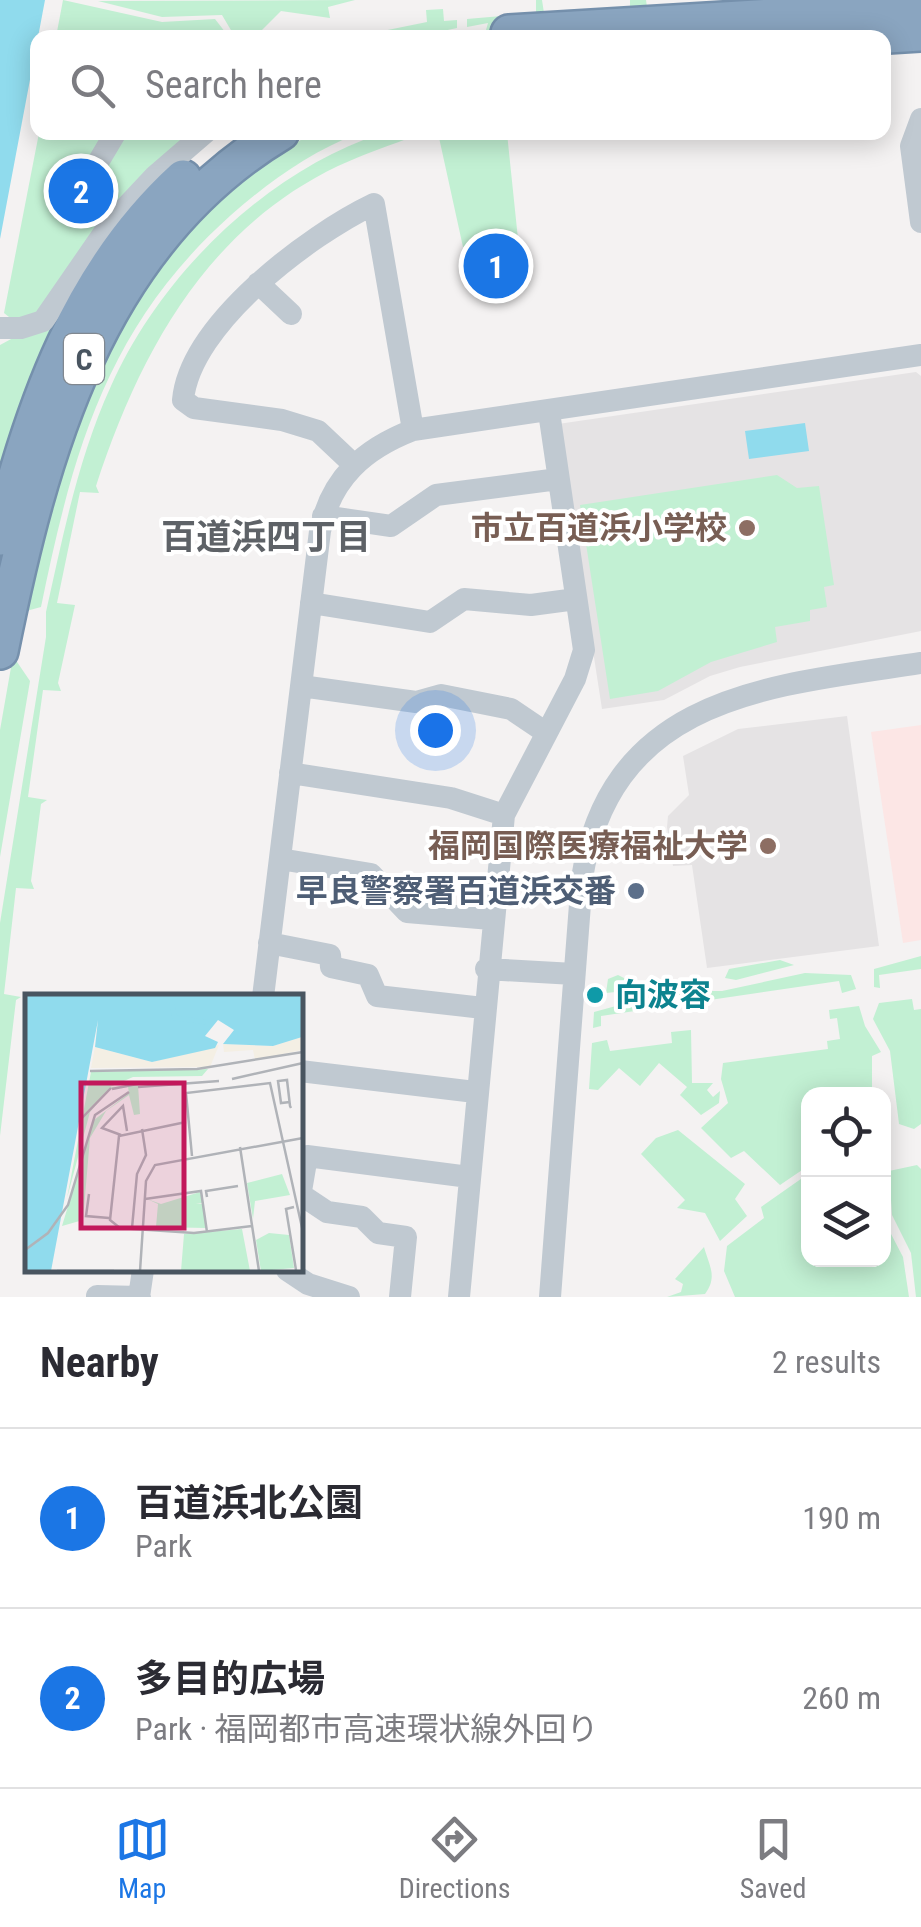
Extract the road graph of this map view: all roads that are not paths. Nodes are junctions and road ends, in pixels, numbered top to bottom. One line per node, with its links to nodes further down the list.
1 (921, 8): 2 (highway)
2 (572, 30)
3 (921, 33): 4 (highway)
4 (891, 35)
5 (921, 119): 11 (street)
6 (111, 140): 10 (street)
7 (197, 140): 14 (street)
8 (229, 140): 21 (highway, C)
9 (270, 140): 24 (highway, C)
10 (96, 164)
11 (921, 222)
12 (258, 283): 13 (street); 17 (street); 18 (street)
13 (291, 314)
14 (0, 328)
15 (921, 356): 16 (street)
16 (549, 412): 17 (street); 19 (street)
17 (413, 430): 18 (street)
18 (353, 464): 20 (street)
19 (558, 479): 20 (street); 22 (street)
20 (323, 516): 23 (street)
21 (0, 536)
22 (576, 600): 23 (street); 27 (street)
23 (311, 603): 26 (street)
24 (0, 651)
25 (921, 663): 34 (street)
26 (301, 686): 27 (street); 28 (street)
27 (545, 732): 29 (street)
28 (290, 774): 29 (street); 30 (street)
29 (504, 815): 31 (street)
30 (280, 859): 31 (street); 32 (street)
31 (491, 919): 33 (street)
32 (269, 943): 35 (street); 36 (street)
33 (486, 968): 34 (street); 36 (street)
34 (574, 974): 49 (street)
35 (263, 994)
36 (483, 1008): 38 (street)
37 (302, 1071): 38 (street)
38 (475, 1092): 39 (street)
39 (469, 1177): 40 (street); 48 (street)
40 (302, 1190)
41 (302, 1198): 47 (street)
42 (143, 1272): 45 (street)
43 (298, 1291): 46 (street)
44 (97, 1296): 45 (street)
45 (140, 1297)
46 (349, 1297)
47 (400, 1297)
48 (460, 1297)
49 (550, 1297)

